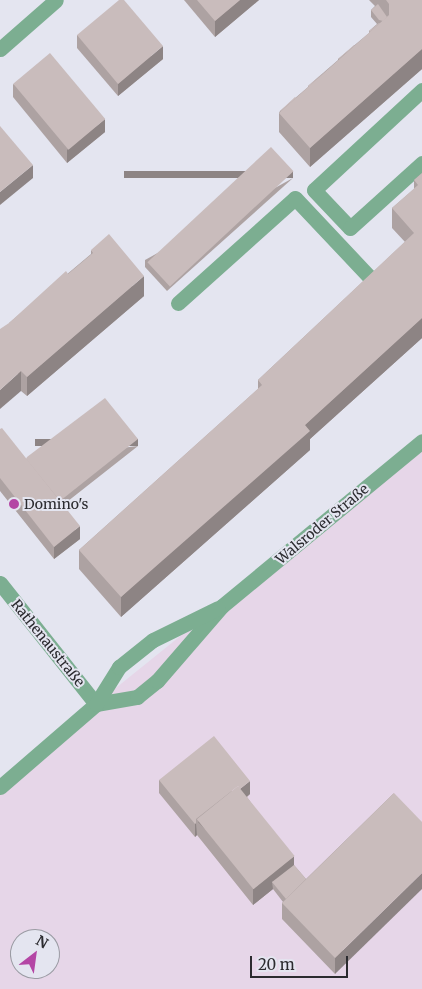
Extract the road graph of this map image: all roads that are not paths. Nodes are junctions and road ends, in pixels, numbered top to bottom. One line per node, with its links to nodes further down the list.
1 (56, 0): 2 (street)
2 (0, 49)
3 (422, 90): 4 (street)
4 (422, 163)
5 (378, 286): 6 (street)
6 (178, 303)
7 (422, 441): 9 (street, Walsroder Straße)
8 (0, 583): 10 (street, Rathenaustraße)
9 (222, 606): 10 (street, Walsroder Straße); 10 (street, Walsroder Straße)
10 (96, 704): 11 (street, Walsroder Straße)
11 (0, 788)

